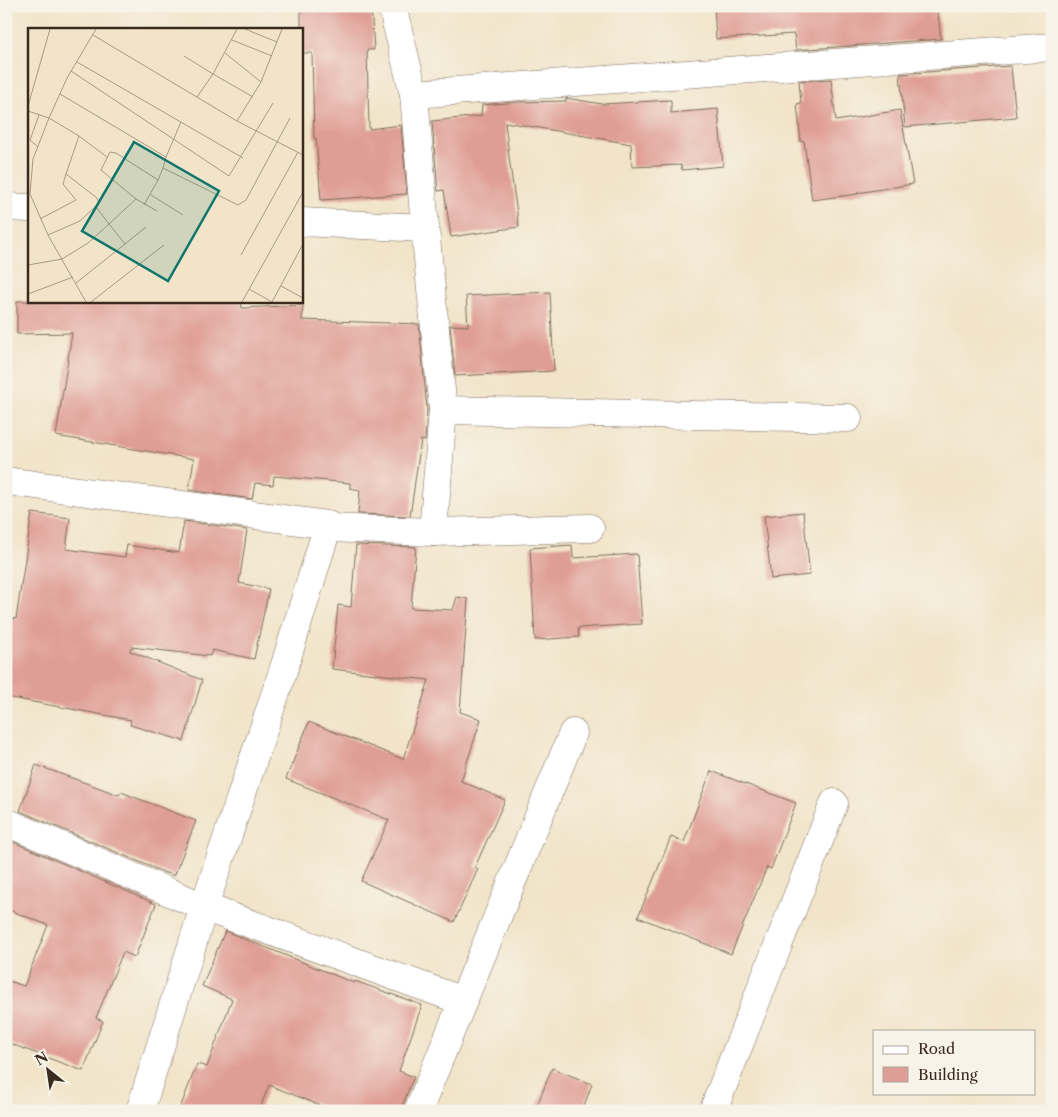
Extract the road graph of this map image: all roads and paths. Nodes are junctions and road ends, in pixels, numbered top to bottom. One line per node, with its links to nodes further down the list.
1 (392, 6): 3 (street)
2 (1052, 47): 3 (street)
3 (414, 94): 7 (street)
4 (6, 207): 5 (street)
5 (28, 208)
6 (302, 222): 7 (street)
7 (425, 228): 8 (street)
8 (443, 410): 9 (street); 13 (street)
9 (848, 418)
10 (6, 481): 11 (street)
11 (327, 528): 13 (street); 17 (street)
12 (590, 528): 13 (street)
13 (433, 532)
14 (573, 733): 18 (street)
15 (834, 803): 21 (street)
16 (6, 822): 17 (street)
17 (204, 907): 18 (street); 19 (street)
18 (463, 1001): 20 (street)
19 (140, 1111)
20 (418, 1111)
21 (713, 1111)

